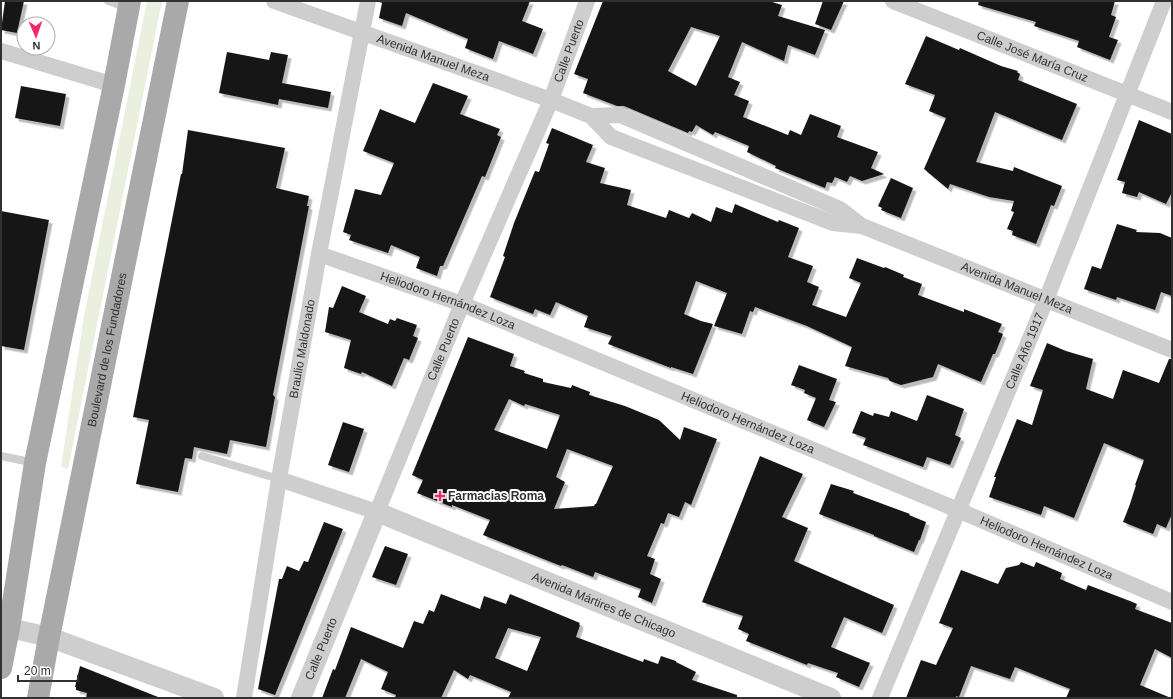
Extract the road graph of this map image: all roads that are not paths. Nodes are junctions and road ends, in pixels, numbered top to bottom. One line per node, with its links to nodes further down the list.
1 (108, 1): 8 (lane)
2 (178, 1): 29 (main road, Boulevard de los Fundadores)
3 (274, 1): 9 (street, Avenida Manuel Meza)
4 (368, 1): 9 (street, Braulio Maldonado)
5 (587, 1): 13 (street, Calle Puerto)
6 (893, 1): 12 (street, Calle José María Cruz)
7 (1164, 1): 12 (street, Calle Año 1917)
8 (129, 5): 11 (main road)
9 (362, 32): 13 (street, Avenida Manuel Meza); 17 (street, Braulio Maldonado)
10 (1, 51): 11 (street)
11 (114, 85): 23 (main road)
12 (1129, 94): 14 (street, Calle José María Cruz); 18 (street, Calle Año 1917)
13 (551, 100): 15 (street, Avenida Manuel Meza); 19 (street, Calle Puerto)
14 (1172, 112)
15 (591, 116): 16 (street, Avenida Manuel Meza); 16 (street, Avenida Manuel Meza)
16 (862, 226): 18 (street, Avenida Manuel Meza)
17 (319, 254): 19 (street, Heliodoro Hernández Loza); 24 (street, Braulio Maldonado)
18 (1046, 300): 20 (street, Avenida Manuel Meza); 25 (street, Calle Año 1917)
19 (462, 304): 25 (street, Heliodoro Hernández Loza); 26 (street, Calle Puerto)
20 (1172, 350)
21 (1, 456): 23 (lane)
22 (202, 456): 24 (lane)
23 (35, 463): 28 (main road)
24 (279, 479): 26 (street); 33 (street, Braulio Maldonado)
25 (958, 510): 27 (street, Heliodoro Hernández Loza); 36 (street, Calle Año 1917)
26 (377, 512): 34 (street, Calle Puerto); 35 (street, Avenida Mártires de Chicago)
27 (1172, 602)
28 (5, 627): 29 (street); 30 (main road)
29 (49, 637): 31 (main road, Boulevard de los Fundadores); 32 (street)
30 (1, 668)
31 (38, 698)
32 (214, 698)
33 (244, 698)
34 (301, 698)
35 (831, 698)
36 (880, 698)

